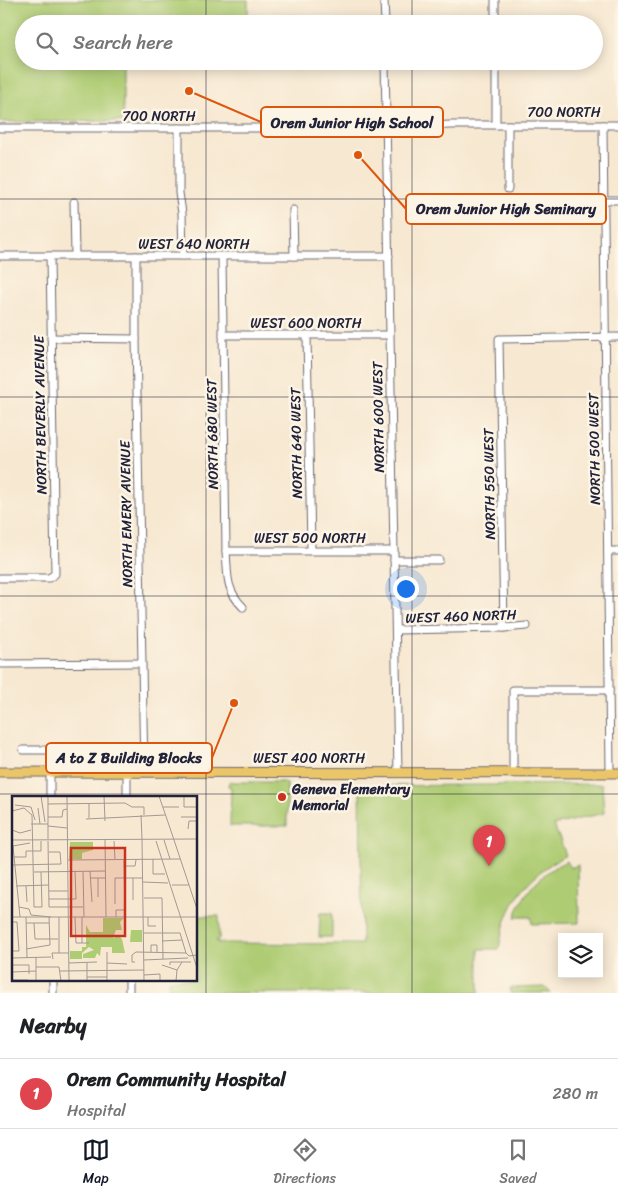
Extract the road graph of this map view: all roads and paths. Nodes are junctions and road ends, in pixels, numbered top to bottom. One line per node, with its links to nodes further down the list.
1 (384, 0): 3 (street)
2 (495, 0): 4 (street)
3 (385, 15)
4 (495, 15)
5 (385, 70): 13 (street, NORTH 600 WEST)
6 (496, 70): 7 (street)
7 (496, 125): 8 (street, 700 NORTH); 13 (street, 700 NORTH)
8 (508, 125): 9 (street, 700 NORTH); 14 (street)
9 (603, 125): 10 (street, 700 NORTH); 15 (street, NORTH 500 WEST)
10 (618, 125)
11 (0, 128): 12 (street, 700 NORTH)
12 (179, 128): 13 (street, 700 NORTH); 23 (street)
13 (386, 128): 26 (street, NORTH 600 WEST)
14 (508, 189)
15 (603, 200): 16 (street); 30 (street, NORTH 500 WEST)
16 (618, 200)
17 (74, 202): 21 (street)
18 (293, 210): 25 (street)
19 (0, 256): 20 (street, WEST 640 NORTH)
20 (50, 256): 21 (street, WEST 640 NORTH); 32 (street, NORTH BEVERLY AVENUE)
21 (75, 256): 22 (street, WEST 640 NORTH)
22 (136, 256): 23 (street, WEST 640 NORTH); 33 (street, NORTH EMERY AVENUE)
23 (184, 256): 24 (street, WEST 640 NORTH)
24 (222, 256): 25 (street, WEST 640 NORTH); 27 (street, NORTH 680 WEST)
25 (294, 256): 26 (street, WEST 640 NORTH)
26 (389, 256): 29 (street, NORTH 600 WEST)
27 (223, 335): 28 (street, WEST 600 NORTH); 38 (street, NORTH 680 WEST)
28 (307, 335): 29 (street, WEST 600 NORTH); 34 (street, NORTH 640 WEST)
29 (389, 335): 35 (street, NORTH 600 WEST)
30 (605, 337): 31 (street); 36 (street, NORTH 500 WEST); 44 (street, NORTH 550 WEST)
31 (618, 337)
32 (51, 338): 33 (street); 41 (street, NORTH BEVERLY AVENUE)
33 (136, 339): 46 (street, NORTH EMERY AVENUE)
34 (311, 550): 35 (street, WEST 500 NORTH); 38 (street, WEST 500 NORTH)
35 (394, 550): 39 (street, NORTH 600 WEST)
36 (608, 550): 37 (street); 48 (street, NORTH 500 WEST)
37 (618, 550)
38 (226, 551): 42 (street, NORTH 680 WEST)
39 (394, 560): 40 (street); 45 (street, NORTH 600 WEST)
40 (439, 560)
41 (0, 578)
42 (243, 607)
43 (527, 626): 44 (street, WEST 460 NORTH)
44 (504, 628): 45 (street, WEST 460 NORTH)
45 (396, 630): 56 (street, NORTH 600 WEST)
46 (142, 663): 47 (street); 50 (street, NORTH EMERY AVENUE)
47 (0, 664)
48 (609, 690): 57 (street); 58 (street, NORTH 500 WEST)
49 (23, 750): 50 (street)
50 (144, 750): 51 (street); 55 (street, NORTH EMERY AVENUE)
51 (182, 750)
52 (0, 772): 53 (main road, WEST 400 NORTH)
53 (50, 772): 54 (main road, WEST 400 NORTH); 59 (street)
54 (127, 772): 55 (main road, WEST 400 NORTH); 60 (street)
55 (144, 772): 56 (main road, WEST 400 NORTH)
56 (398, 772): 57 (main road, WEST 400 NORTH)
57 (513, 772): 58 (main road, WEST 400 NORTH)
58 (614, 773)
59 (50, 796)
60 (127, 796)
61 (53, 980): 63 (street)
62 (129, 980): 64 (street)
63 (53, 993)
64 (129, 993)

